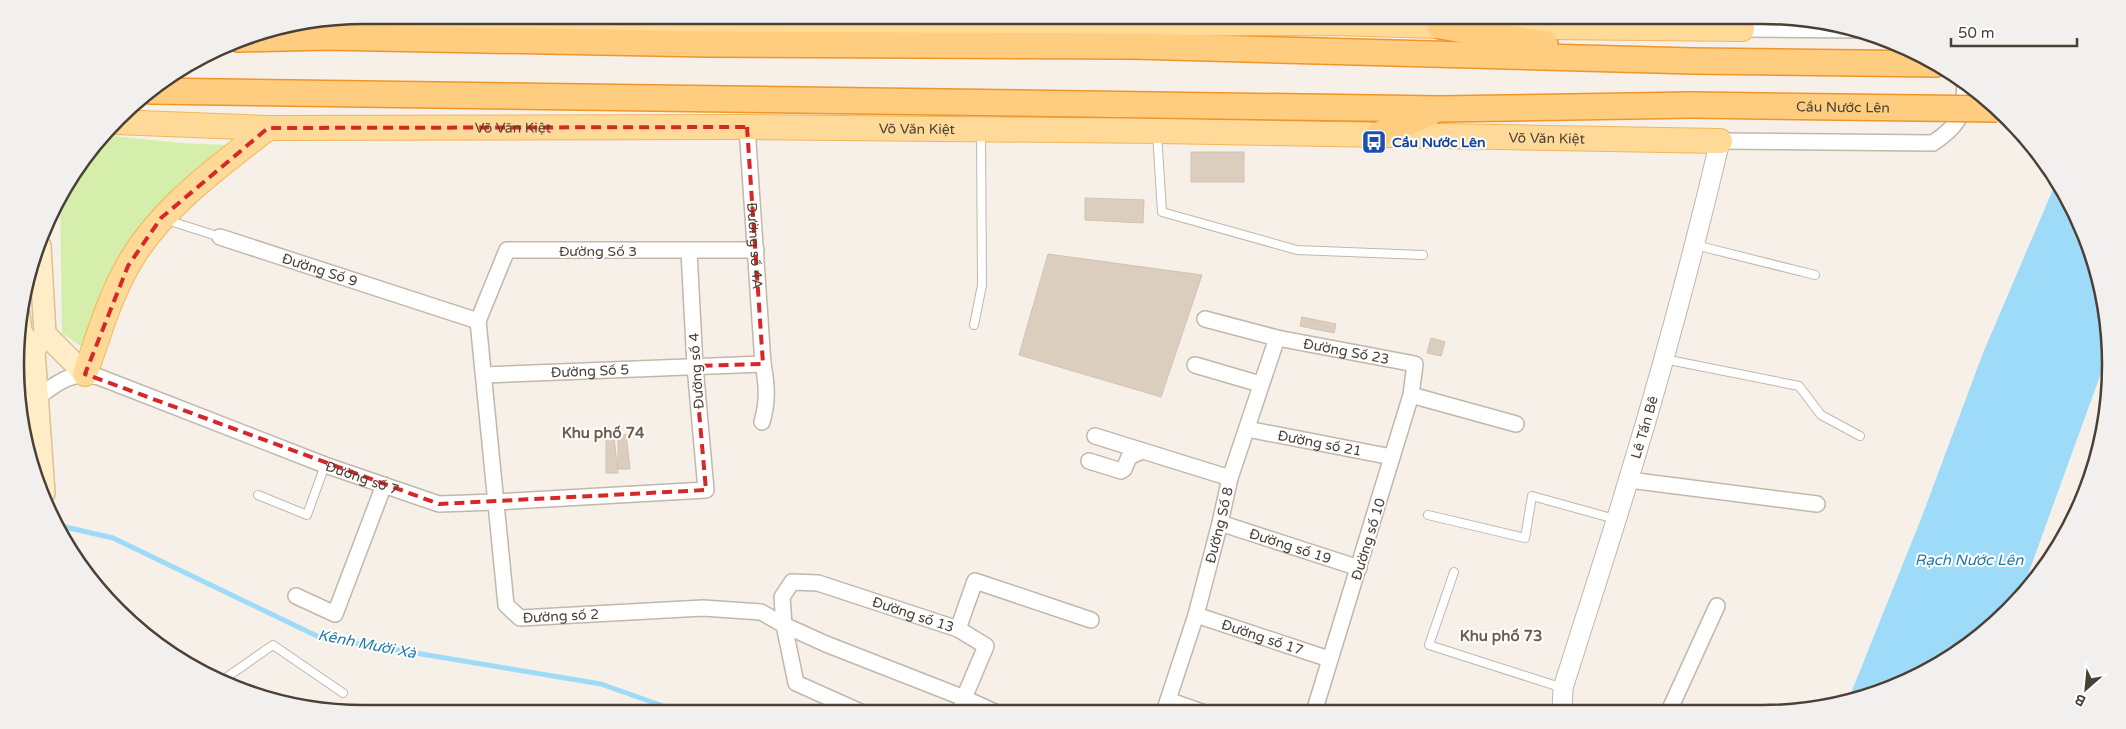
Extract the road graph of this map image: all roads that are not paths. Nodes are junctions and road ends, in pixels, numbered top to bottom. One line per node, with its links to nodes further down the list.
1 (1431, 24): 5 (main road)
2 (1592, 24): 5 (main road)
3 (1773, 24): 4 (street)
4 (1795, 25)
5 (1440, 26): 7 (highway)
6 (266, 38): 7 (highway)
7 (1636, 59): 8 (highway)
8 (1922, 64)
9 (161, 91): 14 (highway, Võ Văn Kiệt)
10 (1965, 91): 12 (street)
11 (1691, 105): 12 (highway, Cầu Nước Lên, bridge); 14 (highway, Võ Văn Kiệt)
12 (1964, 108): 13 (highway, Cầu Nước Lên, bridge); 21 (street)
13 (1986, 108)
14 (1440, 109): 20 (highway)
15 (126, 122): 17 (main road, Võ Văn Kiệt)
16 (747, 127): 17 (main road, Võ Văn Kiệt); 18 (main road, Võ Văn Kiệt); 26 (street, Đường số 4A)
17 (268, 128): 22 (main road)
18 (981, 130): 19 (main road, Võ Văn Kiệt); 33 (lane)
19 (1156, 131): 20 (main road, Võ Văn Kiệt); 28 (lane)
20 (1378, 135): 21 (main road, Võ Văn Kiệt)
21 (1720, 141): 24 (street, Lê Tấn Bê)
22 (161, 218): 23 (lane, Đường Số 9); 42 (main road)
23 (220, 237): 32 (street, Đường Số 9)
24 (1695, 245): 30 (lane); 37 (street, Lê Tấn Bê)
25 (507, 250): 27 (street, Đường Số 3); 32 (street, Đường số 2)
26 (756, 250): 27 (street, Đường Số 3); 38 (street, Đường số 4A)
27 (688, 251): 41 (street, Đường số 4)
28 (1423, 255)
29 (40, 261): 36 (main road)
30 (1815, 275)
31 (1205, 319): 35 (street, Đường Số 23)
32 (478, 321): 43 (street, Đường số 2)
33 (974, 325)
34 (25, 334): 36 (main road)
35 (1277, 338): 39 (street, Đường Số 23); 44 (street, Đường Số 8)
36 (39, 342): 42 (main road); 46 (main road)
37 (1664, 359): 51 (lane); 58 (street, Lê Tấn Bê)
38 (763, 364): 41 (street, Đường Số 5); 47 (street, Đường số 4A)
39 (1415, 364): 45 (street, Đường số 10)
40 (1195, 365): 44 (street)
41 (695, 366): 43 (street, Đường Số 5); 60 (street, Đường số 4)
42 (85, 374): 46 (street); 55 (street, Đường số 7)
43 (484, 376): 62 (street, Đường số 2)
44 (1260, 384): 49 (street, Đường Số 8)
45 (1411, 395): 48 (street); 53 (street, Đường số 10)
46 (28, 401): 56 (main road)
47 (762, 422)
48 (1516, 424)
49 (1247, 429): 53 (street, Đường số 21); 57 (street, Đường Số 8)
50 (1095, 436): 52 (street)
51 (1860, 436)
52 (1142, 451): 54 (street); 57 (street)
53 (1392, 458): 67 (street, Đường số 10)
54 (1089, 461)
55 (326, 465): 59 (street, Đường số 7); 61 (lane)
56 (39, 466)
57 (1230, 478): 66 (street, Đường Số 8)
58 (1629, 480): 63 (street); 65 (street, Lê Tấn Bê)
59 (384, 485): 62 (street, Đường số 7); 69 (street)
60 (706, 490): 62 (street, Đường số 7)
61 (258, 495)
62 (495, 502): 73 (street, Đường số 2)
63 (1817, 504)
64 (1428, 515): 65 (lane)
65 (1615, 519): 77 (street, Lê Tấn Bê)
66 (1220, 523): 67 (street, Đường số 19); 71 (street, Đường Số 8)
67 (1359, 568): 75 (street, Đường số 10)
68 (1454, 572): 77 (lane)
69 (296, 596)
70 (1717, 606): 86 (street)
71 (1196, 615): 75 (street, Đường số 17); 83 (street, Đường Số 8)
72 (1091, 620): 74 (street)
73 (784, 626): 74 (street, Đường số 13); 79 (street, Đường số 2); 80 (street)
74 (958, 629): 79 (street, Đường số 13)
75 (1329, 659): 84 (street, Đường số 10)
76 (228, 676): 78 (lane)
77 (1563, 688): 85 (street, Lê Tấn Bê)
78 (343, 693)
79 (964, 698): 81 (street); 82 (street)
80 (845, 705)
81 (962, 705)
82 (979, 705)
83 (1166, 705)
84 (1316, 705)
85 (1562, 705)
86 (1672, 705)

